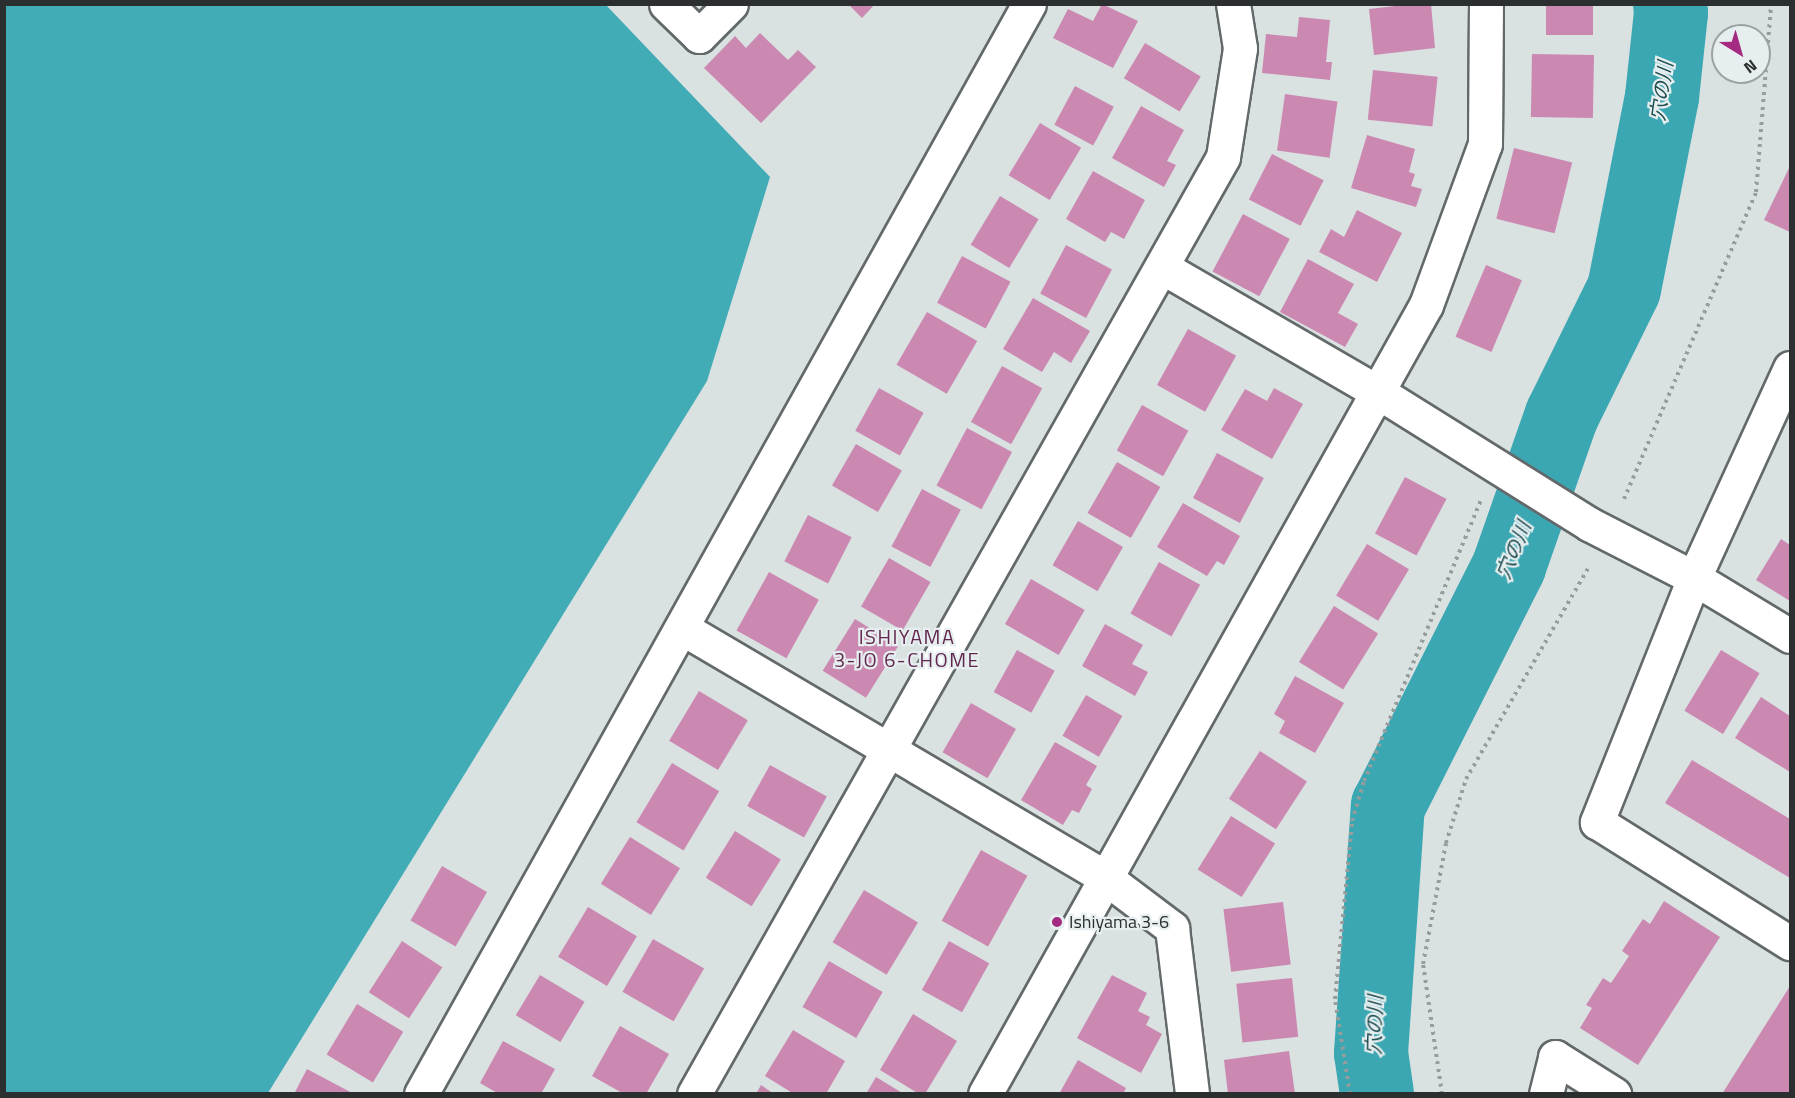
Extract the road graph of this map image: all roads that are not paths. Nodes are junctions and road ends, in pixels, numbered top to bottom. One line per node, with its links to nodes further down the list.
1 (666, 4): 2 (street)
2 (731, 4)
3 (1029, 4): 10 (street)
4 (1233, 4): 6 (street)
5 (1486, 4): 8 (street)
6 (1162, 267): 8 (street); 12 (street)
7 (1790, 371): 9 (street)
8 (1378, 392): 9 (street); 13 (street)
9 (1694, 578): 11 (street); 14 (street)
10 (681, 628): 12 (street); 15 (street)
11 (1791, 636)
12 (888, 750): 13 (street); 16 (street)
13 (1106, 878): 17 (street); 18 (street)
14 (1791, 944)
15 (421, 1094)
16 (694, 1094)
17 (985, 1094)
18 (1192, 1094)
19 (1546, 1094): 20 (street)
20 (1614, 1094)

